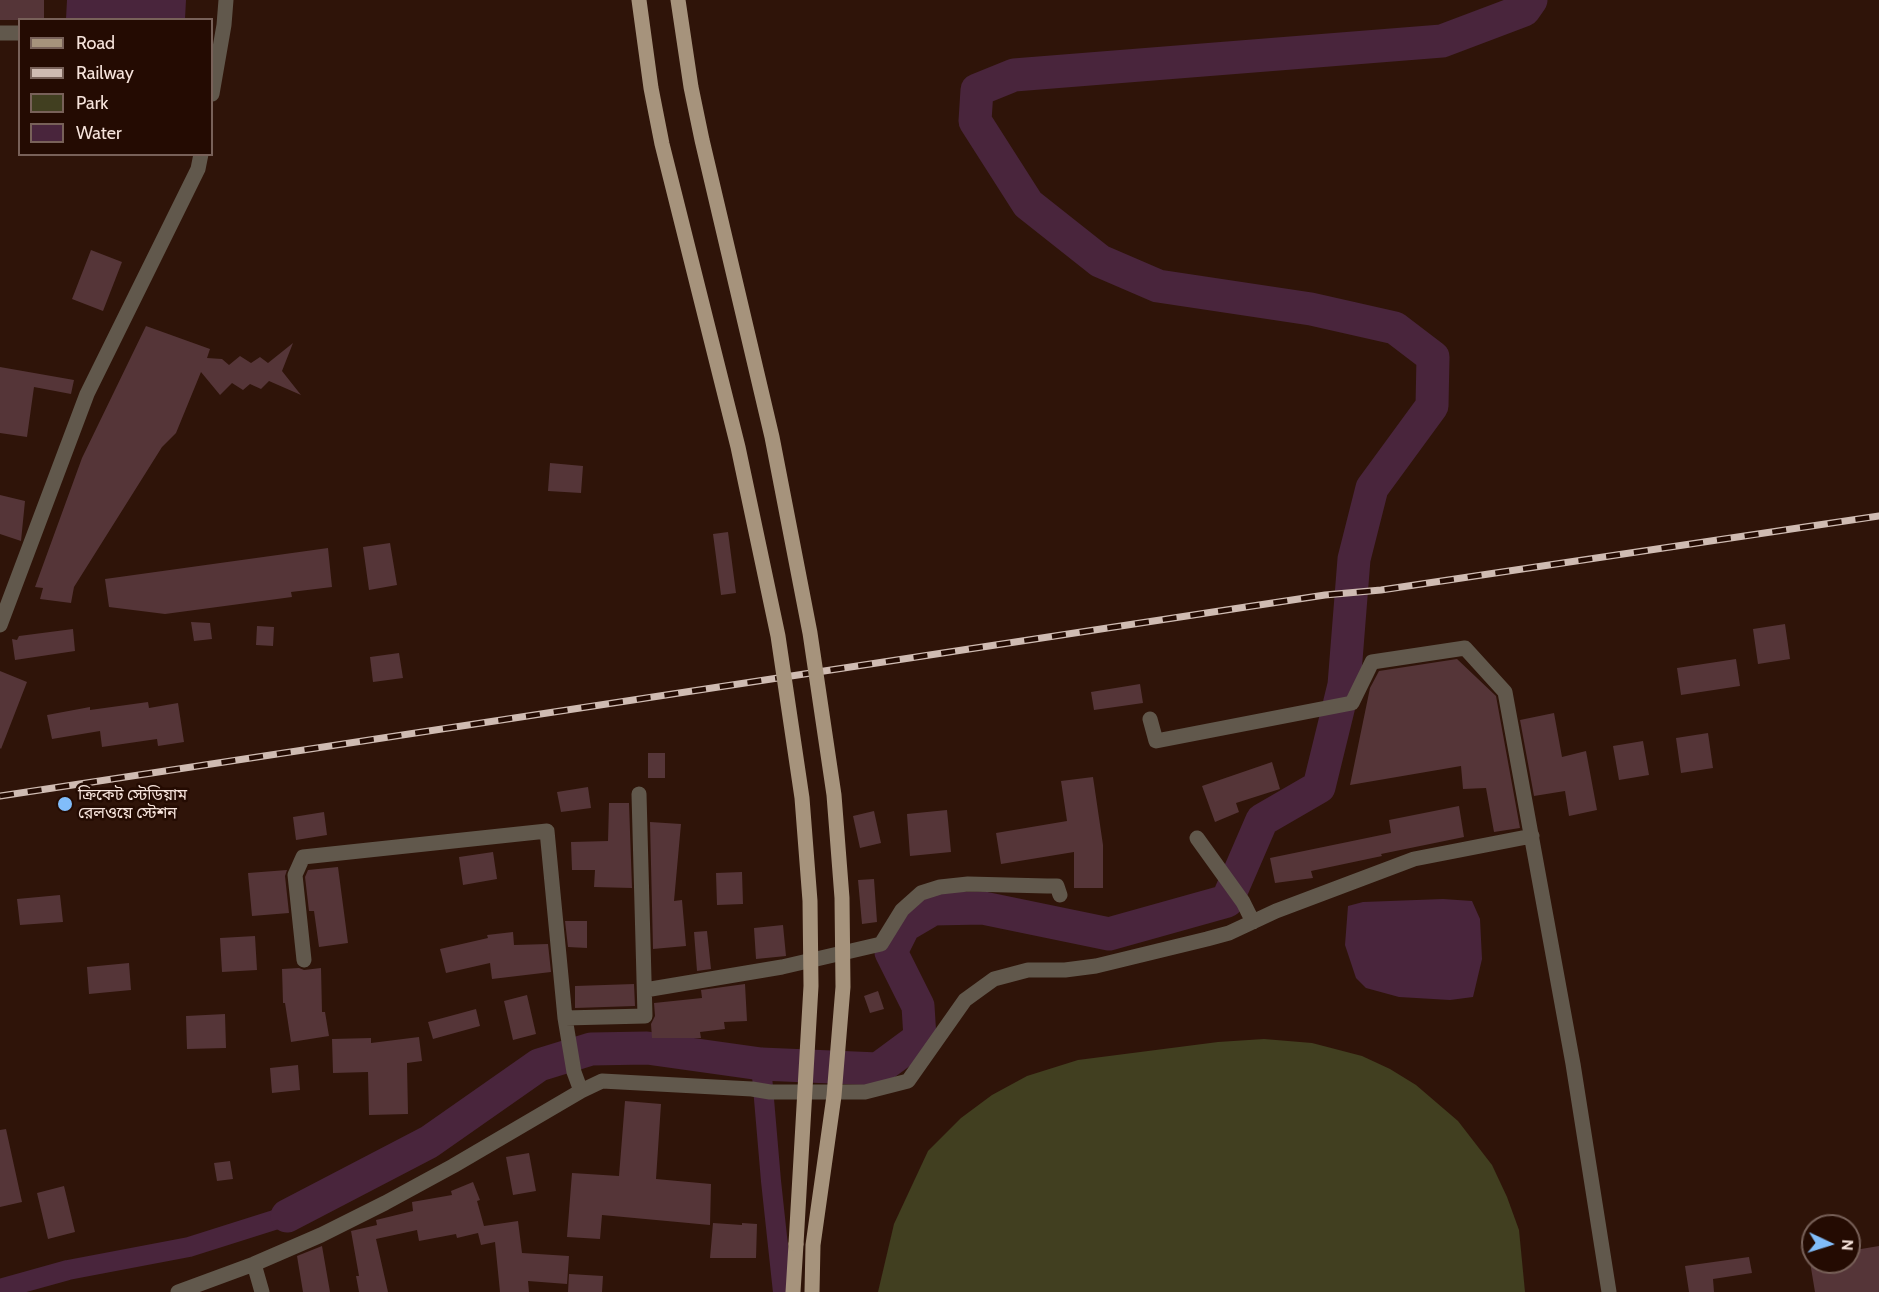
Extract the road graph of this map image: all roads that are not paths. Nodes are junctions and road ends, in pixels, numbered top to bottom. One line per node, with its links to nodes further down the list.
1 (226, 0): 6 (street)
2 (639, 0): 22 (main road, bridge)
3 (678, 0): 23 (main road, bridge)
4 (0, 33): 5 (street)
5 (18, 33)
6 (213, 88)
7 (201, 156): 8 (street)
8 (0, 625)
9 (1150, 719): 11 (street)
10 (639, 794): 16 (street)
11 (1532, 836): 14 (street); 24 (street)
12 (1197, 838): 14 (street)
13 (1060, 895): 16 (street)
14 (1253, 922): 18 (street)
15 (304, 960): 17 (street)
16 (645, 990): 17 (street)
17 (565, 1018): 18 (street)
18 (581, 1091): 19 (street)
19 (254, 1264): 20 (street); 21 (street)
20 (178, 1292)
21 (262, 1292)
22 (793, 1292)
23 (812, 1292)
24 (1609, 1292)

